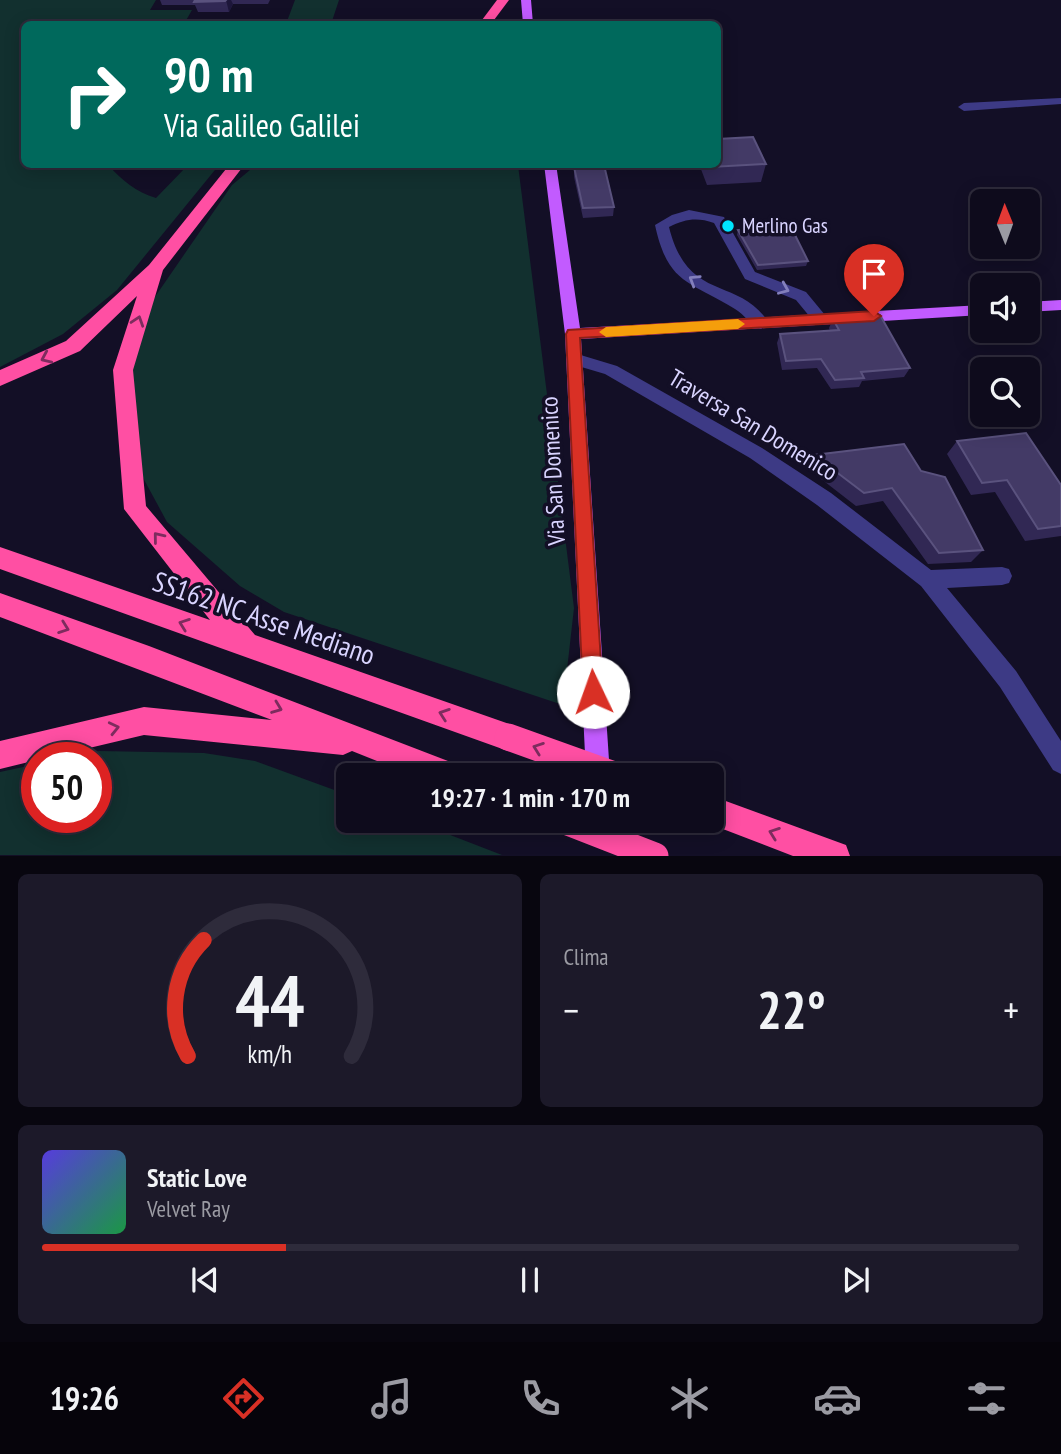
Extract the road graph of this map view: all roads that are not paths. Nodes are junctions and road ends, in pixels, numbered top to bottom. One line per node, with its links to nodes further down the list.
1 (503, 0): 3 (highway)
2 (526, 0): 4 (main road)
3 (487, 21)
4 (528, 21)
5 (1061, 101): 6 (street)
6 (964, 107)
7 (235, 168): 9 (highway)
8 (551, 168): 15 (main road, Via San Domenico)
9 (155, 269): 17 (highway, one-way to 17); 22 (highway, one-way to 9)
10 (1061, 305): 11 (main road)
11 (1040, 306)
12 (970, 311): 13 (main road)
13 (820, 319): 14 (main road); 14 (street, one-way to 13)
14 (761, 323): 15 (main road)
15 (573, 334): 16 (main road, Via San Domenico)
16 (575, 359): 20 (street, Traversa San Domenico); 28 (main road, Via San Domenico)
17 (0, 378)
18 (0, 558): 22 (highway, SS162 NC Asse Mediano, one-way to 18)
19 (1002, 576): 20 (street)
20 (928, 579): 25 (street, Traversa San Domenico)
21 (0, 605): 23 (highway, one-way to 23)
22 (248, 647): 27 (highway, SS162 NC Asse Mediano, one-way to 22, bridge)
23 (371, 744): 24 (highway, one-way to 23); 26 (highway)
24 (0, 755)
25 (1061, 762)
26 (418, 763)
27 (581, 763)
28 (597, 763)
29 (724, 815): 34 (highway, one-way to 29)
30 (596, 833): 33 (highway, bridge)
31 (601, 833): 32 (main road)
32 (602, 856)
33 (655, 856)
34 (835, 856)

